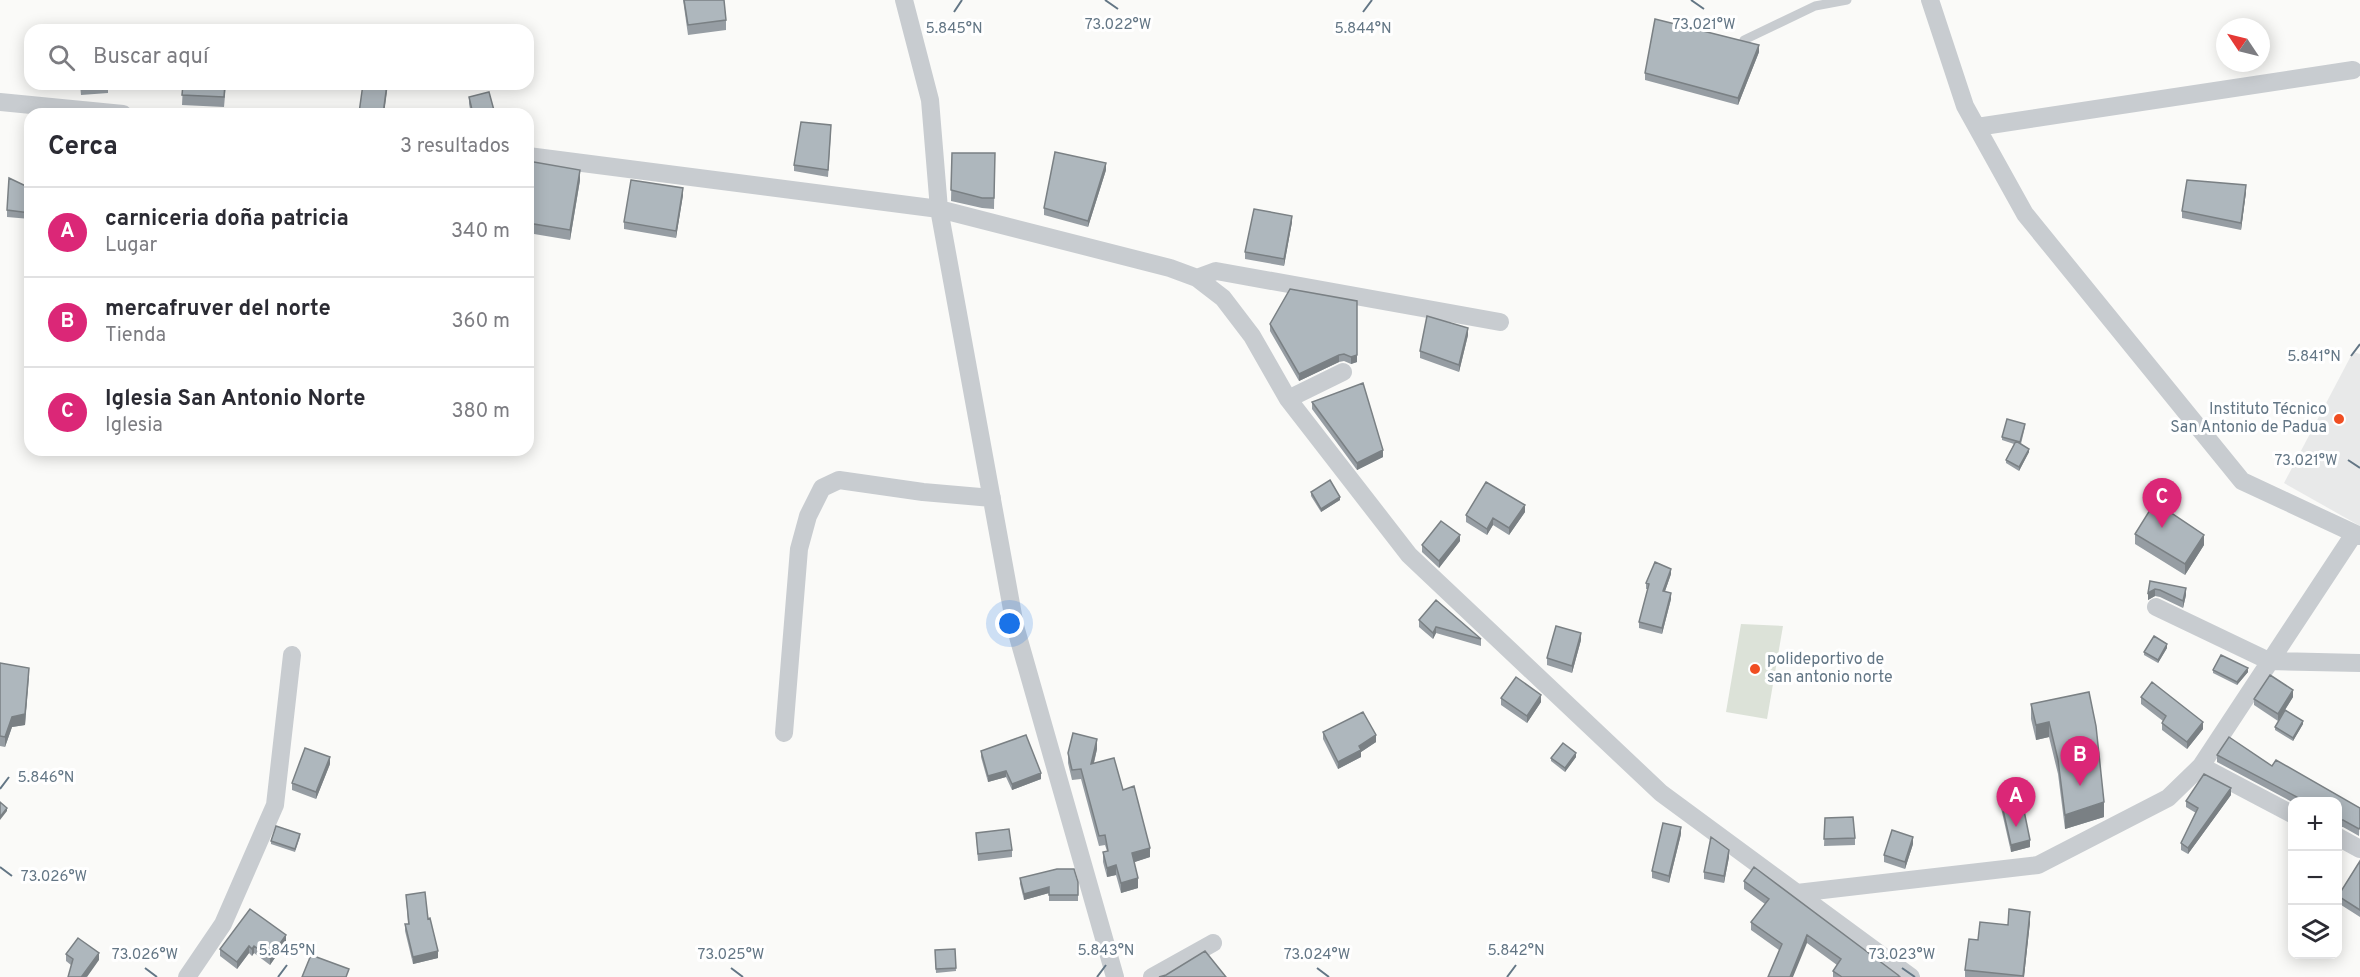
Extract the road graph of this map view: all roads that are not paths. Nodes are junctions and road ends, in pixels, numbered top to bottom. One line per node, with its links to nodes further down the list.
1 (904, 0): 10 (street)
2 (1847, 0): 4 (lane)
3 (1930, 0): 8 (street)
4 (1744, 40)
5 (2353, 70): 8 (street)
6 (0, 102): 7 (street)
7 (62, 108)
8 (1977, 127): 16 (street)
9 (534, 157): 10 (street)
10 (939, 208): 11 (street); 15 (street)
11 (1197, 278): 12 (street); 14 (street)
12 (1500, 322)
13 (1343, 372): 14 (street)
14 (1288, 399): 26 (street)
15 (992, 498): 21 (street); 29 (street)
16 (2357, 535): 19 (street)
17 (2156, 607): 19 (street)
18 (292, 655): 28 (street)
19 (2269, 662): 20 (street); 22 (street)
20 (2360, 663)
21 (784, 733)
22 (2201, 766): 23 (street); 26 (street)
23 (2288, 812)
24 (2342, 840): 25 (street)
25 (2360, 849)
26 (1797, 893): 31 (street)
27 (1213, 943): 30 (street)
28 (188, 977)
29 (1115, 977)
30 (1152, 977)
31 (1911, 977)

